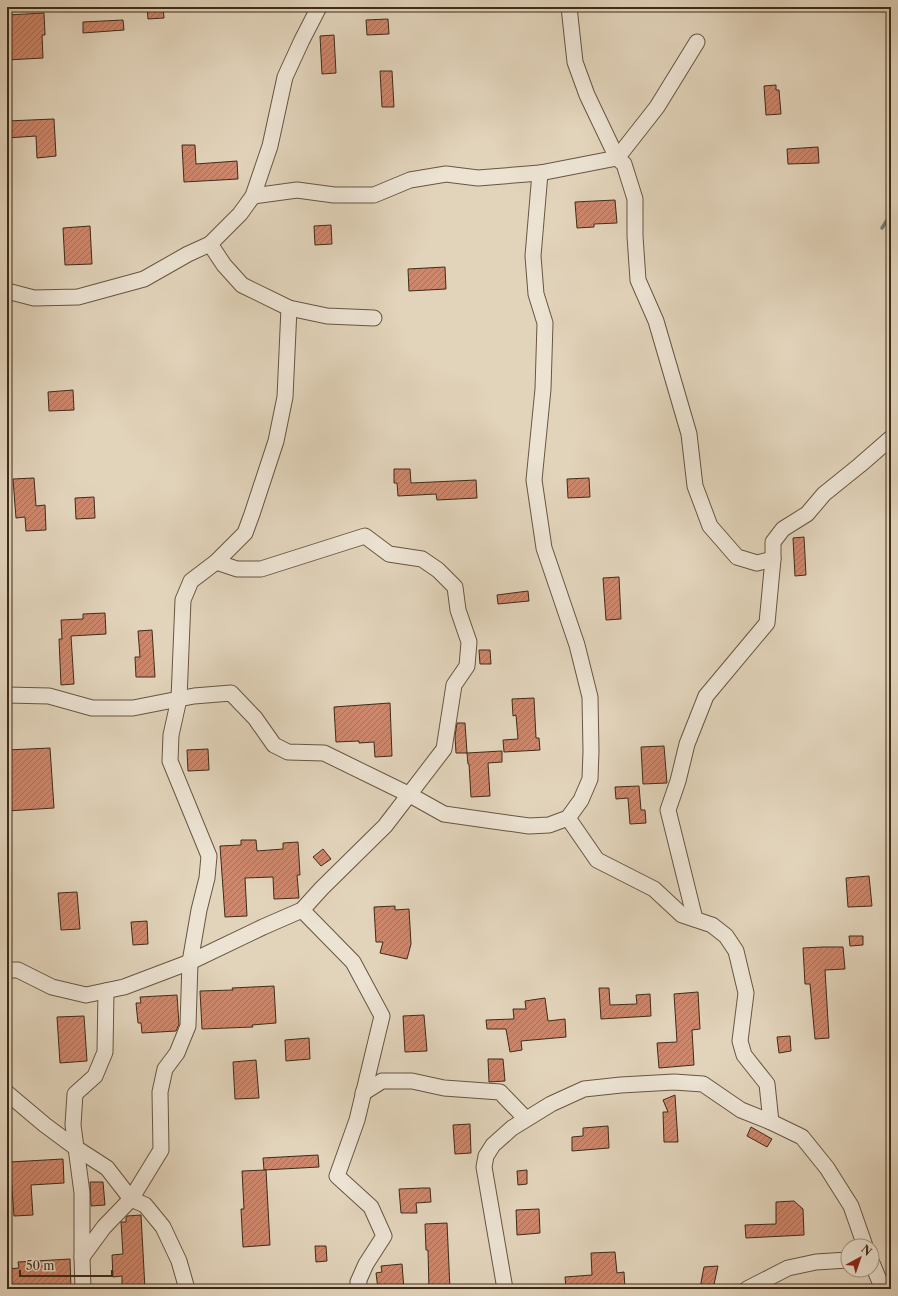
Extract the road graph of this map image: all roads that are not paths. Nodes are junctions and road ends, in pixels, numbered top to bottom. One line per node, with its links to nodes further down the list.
1 (320, 7): 6 (street)
2 (569, 7): 4 (street)
3 (697, 42): 4 (street)
4 (617, 158): 5 (street); 12 (street)
5 (540, 173): 6 (street); 17 (street)
6 (253, 196): 7 (street)
7 (210, 244): 8 (street); 9 (street)
8 (7, 291)
9 (289, 308): 10 (street); 13 (street)
10 (374, 318)
11 (891, 438): 12 (street)
12 (773, 559): 19 (street)
13 (216, 562): 15 (street); 16 (street)
14 (7, 694): 15 (street)
15 (179, 699): 16 (street); 20 (street)
16 (410, 795): 17 (street); 18 (street)
17 (568, 818): 19 (street)
18 (302, 910): 20 (street); 24 (street)
19 (695, 919): 26 (street)
20 (190, 962): 22 (street); 28 (street)
21 (7, 970): 22 (street)
22 (106, 991): 27 (street)
23 (7, 1093): 27 (street)
24 (363, 1093): 25 (street); 35 (street)
25 (526, 1119): 26 (street); 36 (street)
26 (771, 1122): 29 (street)
27 (76, 1148): 28 (street); 30 (street)
28 (131, 1199): 30 (street); 34 (street)
29 (863, 1238)
30 (82, 1257): 33 (street)
31 (840, 1260): 37 (street)
32 (879, 1278): 38 (street)
33 (83, 1289)
34 (187, 1289)
35 (358, 1289)
36 (505, 1289)
37 (747, 1289)
38 (885, 1289)

